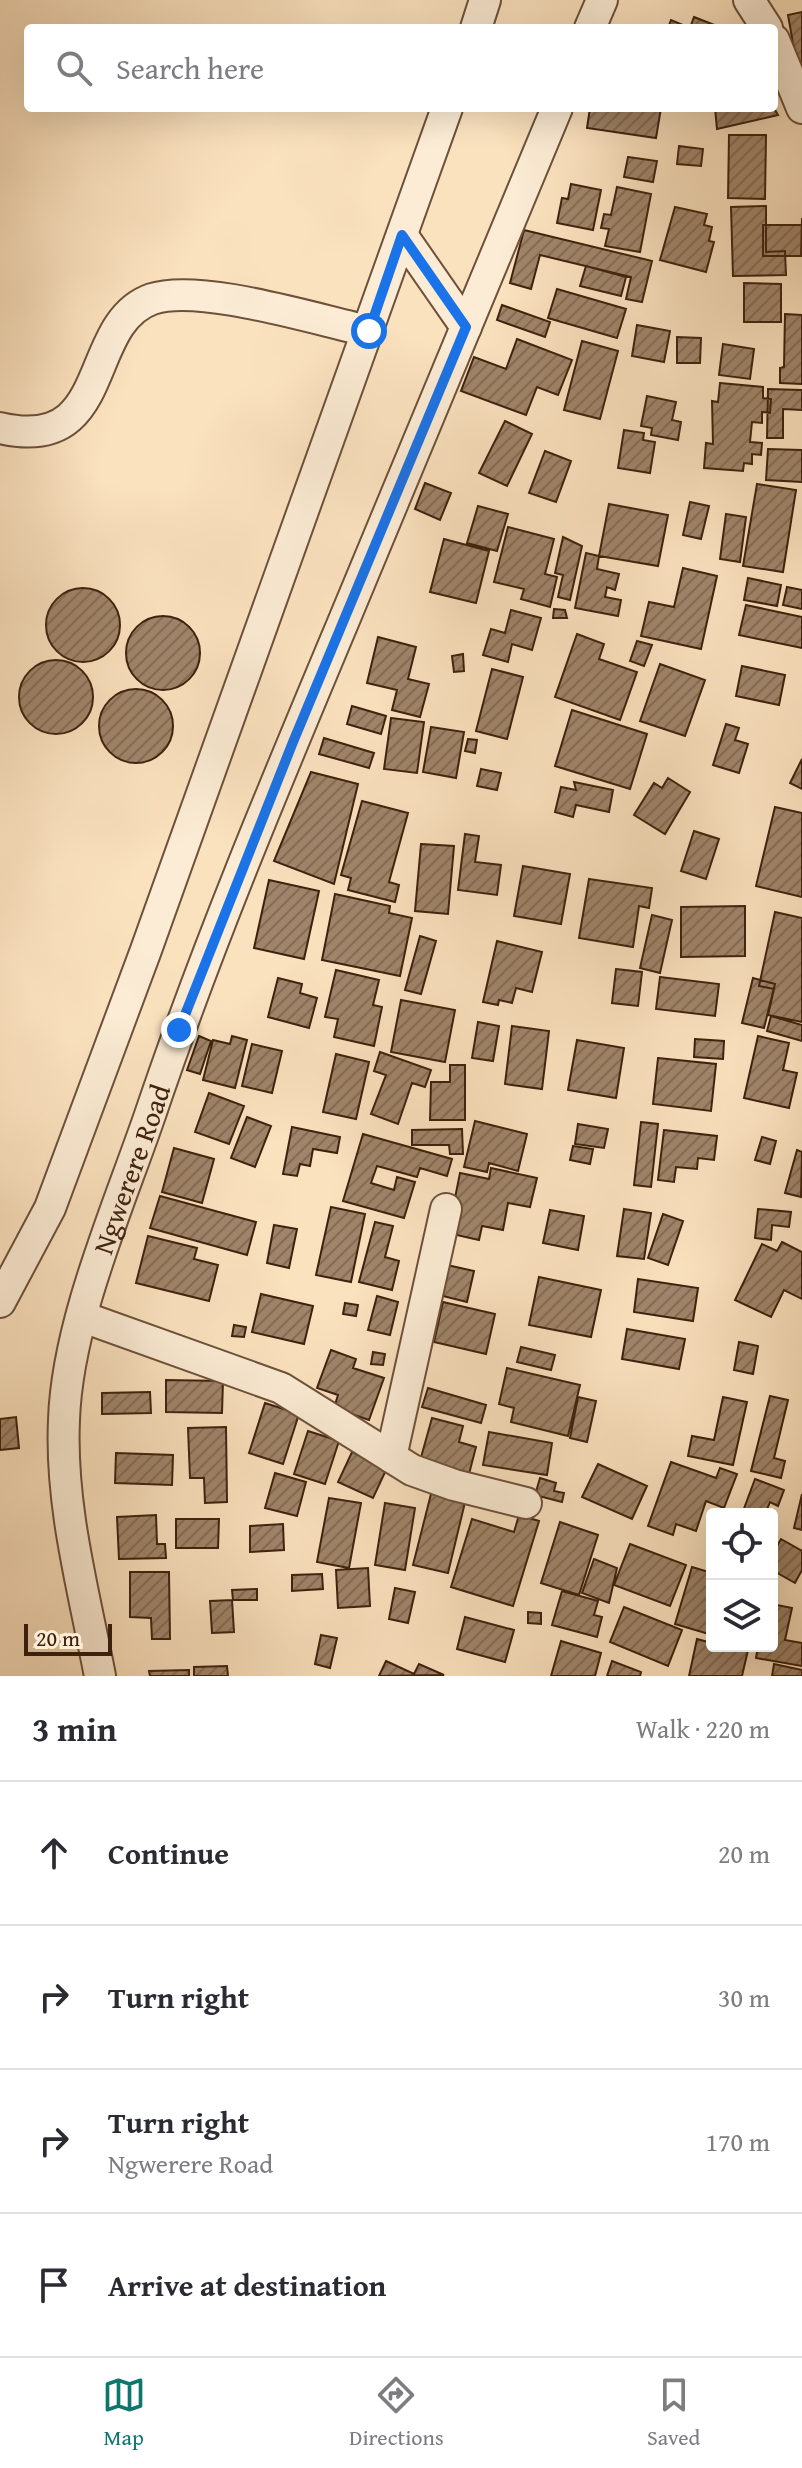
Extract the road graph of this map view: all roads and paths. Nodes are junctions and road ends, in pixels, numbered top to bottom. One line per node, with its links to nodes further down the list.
1 (485, 0): 4 (street)
2 (602, 0): 5 (street)
3 (749, 0): 6 (street)
4 (477, 24)
5 (592, 24)
6 (764, 24)
7 (778, 50): 8 (street)
8 (802, 108)
9 (446, 112): 11 (street)
10 (555, 112): 12 (street, Ngwerere Road)
11 (402, 235): 12 (street); 13 (street)
12 (466, 327): 17 (street, Ngwerere Road)
13 (369, 331): 14 (street); 16 (street)
14 (0, 428)
15 (446, 1209): 18 (street)
16 (0, 1302)
17 (83, 1317): 18 (street); 20 (street, Ngwerere Road)
18 (391, 1457): 19 (street)
19 (526, 1503)
20 (100, 1676)

